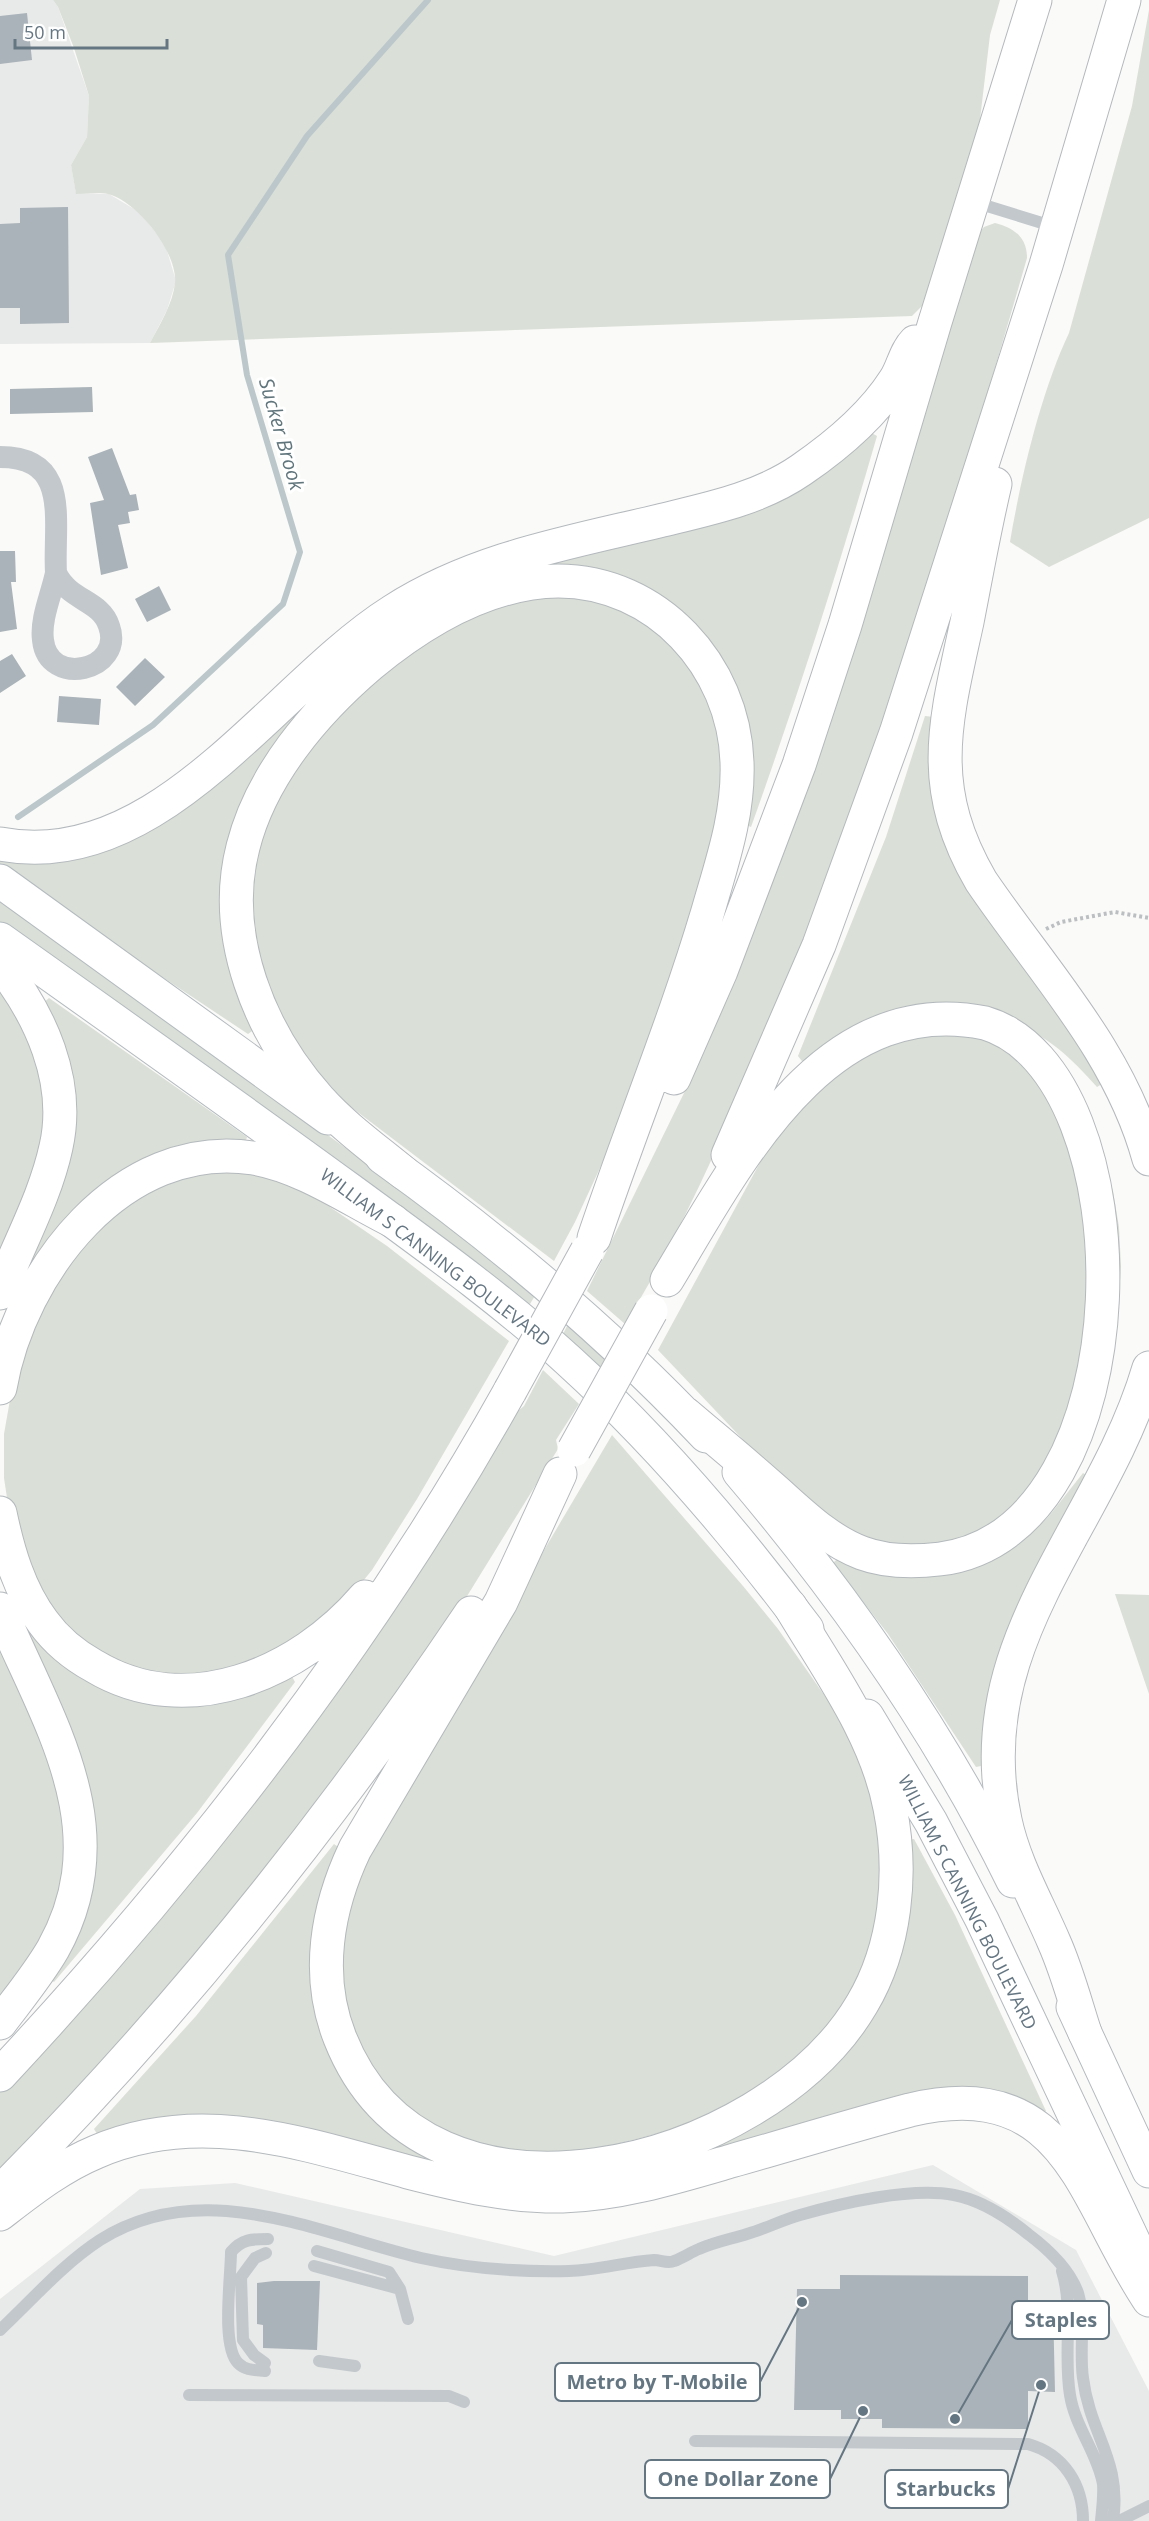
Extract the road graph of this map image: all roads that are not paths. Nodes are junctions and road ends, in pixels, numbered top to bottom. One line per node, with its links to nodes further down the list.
1 (1035, 0): 3 (main road)
2 (1124, 0): 4 (main road)
3 (973, 202): 4 (lane); 6 (main road)
4 (1057, 228): 5 (main road)
5 (1046, 265): 13 (main road); 17 (main road)
6 (934, 322): 9 (main road); 16 (main road)
7 (0, 457): 8 (street)
8 (56, 573)
9 (0, 844)
10 (0, 881): 14 (main road)
11 (0, 939): 15 (main road, WILLIAM S CANNING BOULEVARD)
12 (0, 964): 18 (main road)
13 (1137, 1169): 17 (main road)
14 (404, 1173): 16 (main road); 23 (main road)
15 (393, 1221): 21 (main road); 26 (main road, WILLIAM S CANNING BOULEVARD)
16 (591, 1245): 22 (main road, bridge)
17 (667, 1280): 24 (main road, bridge)
18 (0, 1293)
19 (1127, 1342): 23 (main road)
20 (1149, 1368): 29 (main road)
21 (0, 1388)
22 (508, 1395): 25 (main road); 30 (main road)
23 (687, 1415): 29 (main road)
24 (567, 1462): 26 (main road); 32 (main road)
25 (0, 1513)
26 (790, 1606): 39 (main road, WILLIAM S CANNING BOULEVARD)
27 (0, 1609): 28 (main road)
28 (0, 2023)
29 (1085, 2033): 31 (main road)
30 (0, 2075)
31 (1149, 2171)
32 (0, 2193)
33 (0, 2214): 41 (main road)
34 (268, 2240): 36 (lane)
35 (317, 2251): 40 (lane)
36 (266, 2253)
37 (1059, 2264): 43 (lane); 51 (lane); 52 (lane)
38 (314, 2266): 40 (lane)
39 (1149, 2274)
40 (400, 2289): 42 (lane)
41 (1149, 2300)
42 (408, 2319)
43 (0, 2330)
44 (319, 2366): 45 (lane)
45 (355, 2366)
46 (189, 2395): 47 (lane)
47 (464, 2402)
48 (694, 2440): 50 (lane)
49 (1149, 2506): 53 (lane)
50 (1083, 2521)
51 (1101, 2521)
52 (1113, 2521)
53 (1119, 2521)

